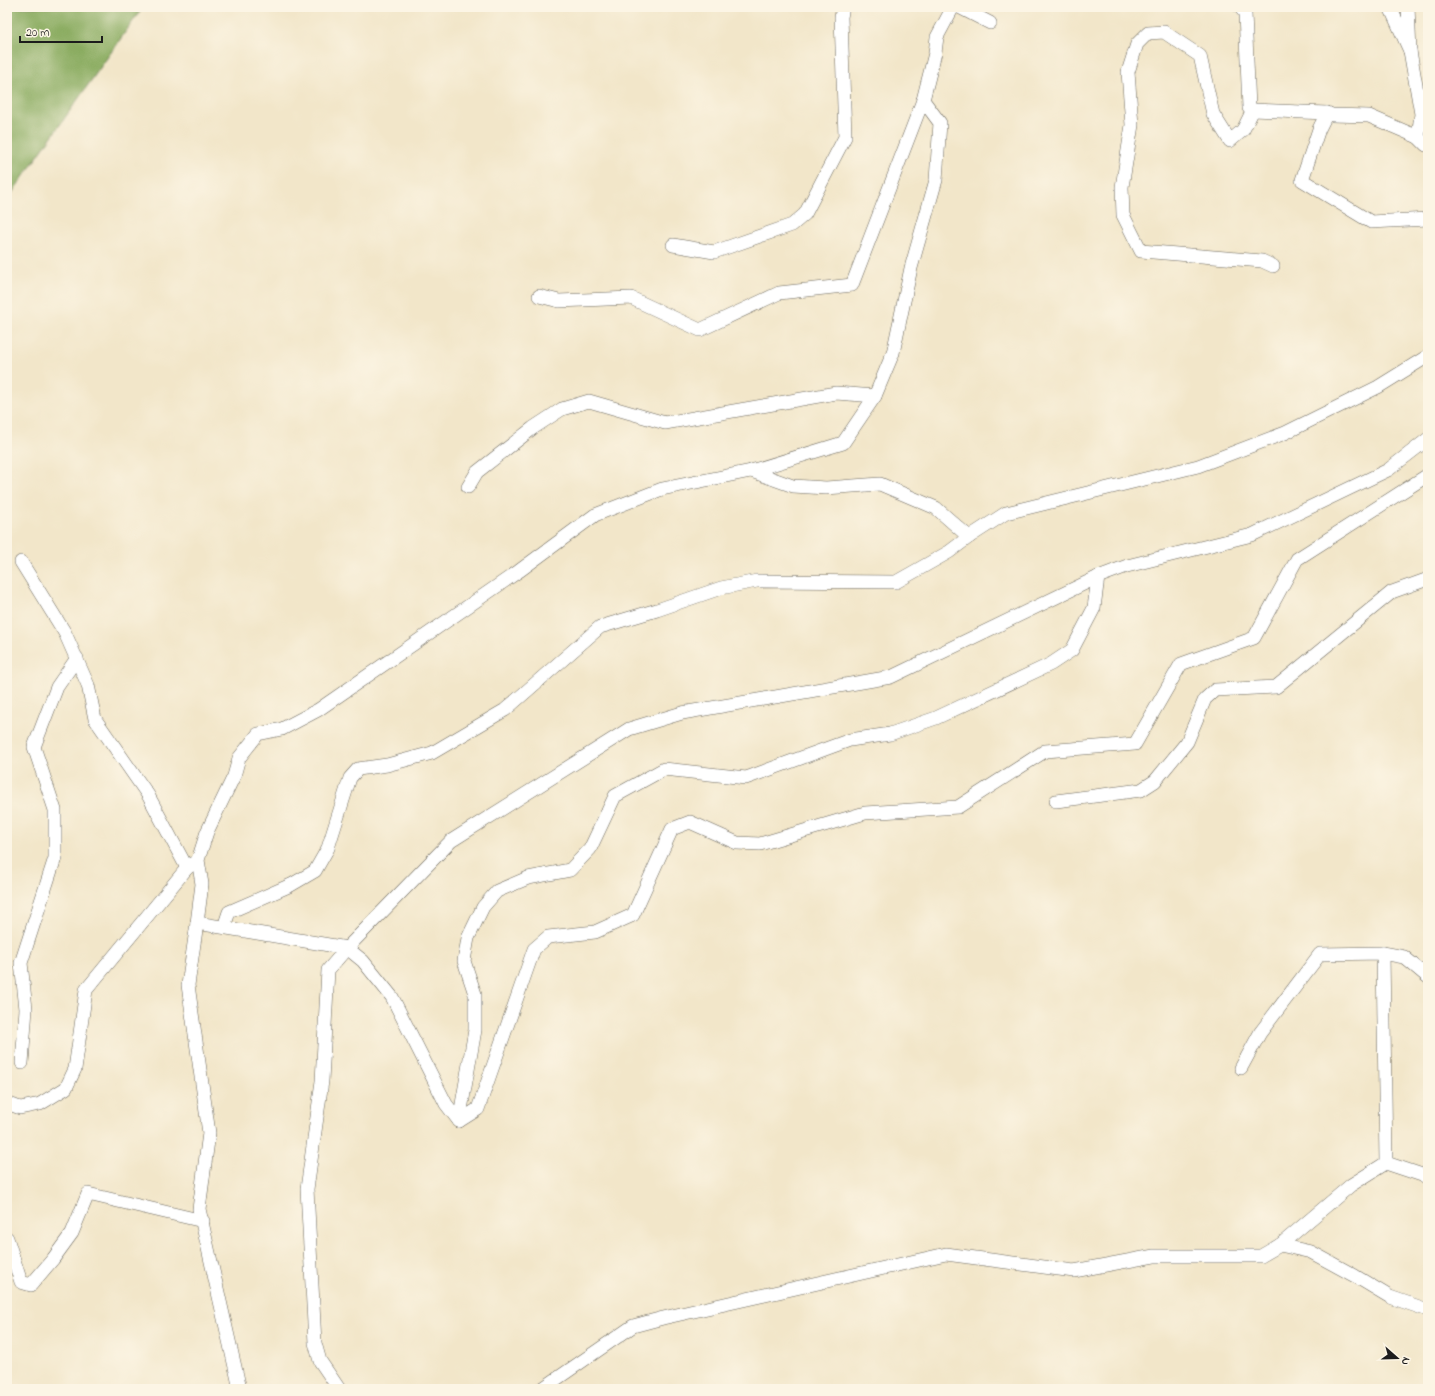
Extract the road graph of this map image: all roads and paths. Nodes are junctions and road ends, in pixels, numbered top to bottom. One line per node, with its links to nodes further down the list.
1 (843, 7): 14 (lane)
2 (953, 7): 9 (lane)
3 (959, 7): 7 (lane)
4 (1240, 7): 10 (lane)
5 (1390, 7): 8 (lane)
6 (1408, 7): 8 (lane)
7 (990, 23)
8 (1410, 51): 12 (lane)
9 (923, 100): 16 (lane); 18 (lane)
10 (1253, 110): 11 (lane); 15 (lane)
11 (1327, 113): 12 (lane); 13 (lane)
12 (1423, 141)
13 (1428, 219)
14 (673, 245)
15 (1273, 266)
16 (539, 296)
17 (1428, 356): 23 (lane)
18 (875, 396): 20 (lane); 22 (lane)
19 (1428, 439): 25 (lane)
20 (751, 471): 23 (lane); 29 (lane)
21 (1428, 476): 38 (lane)
22 (468, 487)
23 (969, 537): 31 (lane)
24 (20, 562): 27 (lane)
25 (1098, 577): 32 (lane); 38 (lane)
26 (1428, 579): 28 (lane)
27 (77, 658): 29 (lane); 35 (lane)
28 (1056, 800)
29 (193, 864): 30 (lane); 37 (lane)
30 (198, 922): 31 (lane); 41 (lane)
31 (224, 927): 32 (lane)
32 (347, 948): 38 (lane); 46 (lane)
33 (1384, 953): 34 (lane); 36 (lane); 39 (lane)
34 (1428, 977)
35 (22, 1063)
36 (1241, 1068)
37 (7, 1103)
38 (459, 1121)
39 (1386, 1162): 40 (lane); 43 (lane)
40 (1428, 1177)
41 (203, 1221): 42 (lane); 45 (lane)
42 (7, 1238)
43 (1280, 1245): 44 (lane); 47 (lane)
44 (1428, 1310)
45 (240, 1389)
46 (339, 1389)
47 (542, 1389)

